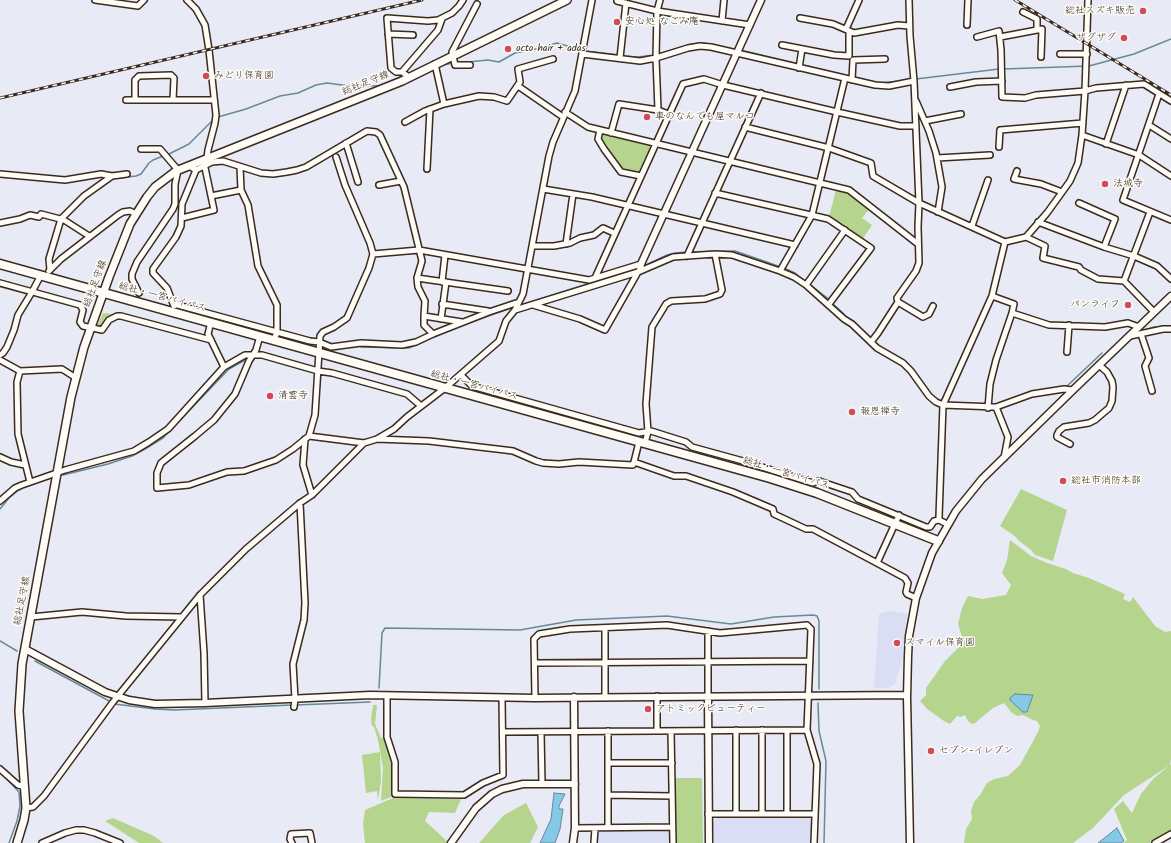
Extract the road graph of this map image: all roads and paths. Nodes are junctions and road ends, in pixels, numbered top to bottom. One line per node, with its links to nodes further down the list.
1 (95, 0): 2 (street)
2 (144, 0)
3 (187, 0): 63 (street)
4 (463, 0): 20 (street)
5 (567, 0): 37 (main road, 総社足守線)
6 (592, 0): 34 (street)
7 (617, 0): 15 (street)
8 (660, 0): 17 (street)
9 (724, 0): 21 (street)
10 (761, 0): 22 (street)
11 (859, 0): 25 (street)
12 (909, 0): 24 (street)
13 (968, 0): 23 (street)
14 (1088, 0): 36 (street)
15 (626, 3): 17 (street); 39 (street)
16 (477, 4): 37 (street)
17 (657, 11): 21 (street); 40 (street)
18 (1023, 12): 26 (street)
19 (800, 18): 25 (street)
20 (442, 19): 27 (street); 46 (street)
21 (722, 21): 22 (street)
22 (750, 24): 33 (street)
23 (967, 25)
24 (909, 26): 25 (street); 50 (street)
25 (848, 30): 32 (street)
26 (1037, 30): 30 (street); 38 (street)
27 (388, 34): 28 (street); 46 (street)
28 (413, 35)
29 (977, 37): 30 (street)
30 (1000, 37): 51 (street)
31 (782, 45): 32 (street)
32 (802, 49): 45 (street)
33 (738, 51): 40 (street); 45 (street); 52 (street)
34 (582, 54): 39 (street); 69 (street)
35 (1060, 54): 36 (street)
36 (1087, 54): 56 (street)
37 (453, 56): 43 (main road, 総社足守線); 44 (street)
38 (1041, 57)
39 (620, 58): 40 (street)
40 (656, 58): 67 (street)
41 (553, 59): 54 (street)
42 (885, 59): 49 (street)
43 (435, 64): 47 (main road, 総社足守線); 65 (street)
44 (470, 65)
45 (799, 68): 48 (street)
46 (402, 72): 47 (street)
47 (409, 77): 93 (main road, 総社足守線)
48 (845, 78): 49 (street); 68 (street)
49 (852, 80): 50 (street)
50 (914, 80): 59 (street)
51 (1002, 81): 55 (street); 56 (street)
52 (723, 85): 57 (street); 70 (street); 88 (street)
53 (1126, 85): 56 (street); 58 (street); 84 (street)
54 (518, 86): 65 (street); 69 (street)
55 (950, 87)
56 (1085, 91): 74 (street)
57 (760, 93): 68 (street); 77 (street)
58 (1159, 94): 64 (street); 75 (street)
59 (915, 98): 72 (street); 76 (street)
60 (126, 100): 61 (street)
61 (135, 100): 62 (street); 62 (street)
62 (173, 100): 63 (street)
63 (214, 100): 93 (street)
64 (1171, 101)
65 (444, 104): 66 (street)
66 (430, 110): 73 (street); 97 (street)
67 (658, 110): 70 (street); 79 (street)
68 (837, 112): 76 (street); 85 (street)
69 (564, 114): 78 (street); 111 (street)
70 (668, 114): 83 (street)
71 (961, 114): 72 (street)
72 (925, 121): 92 (street)
73 (405, 122)
74 (1083, 123): 80 (street); 86 (street)
75 (1149, 125): 81 (street); 90 (street)
76 (916, 126): 118 (street)
77 (745, 127): 85 (street); 94 (street)
78 (600, 130): 79 (street); 104 (street)
79 (610, 133): 83 (street)
80 (1082, 135): 84 (street); 113 (street)
81 (1171, 139)
82 (346, 143): 96 (street); 107 (street); 108 (street)
83 (655, 144): 88 (street); 104 (street)
84 (1106, 144): 90 (street)
85 (828, 148): 109 (street); 118 (street)
86 (999, 148)
87 (141, 149): 98 (street)
88 (692, 152): 94 (street); 123 (street)
89 (990, 155): 92 (street)
90 (1139, 156): 105 (street); 121 (street)
91 (336, 157): 144 (street)
92 (937, 158): 120 (street)
93 (205, 161): 95 (main road, 総社足守線); 96 (street); 99 (street); 116 (street)
94 (729, 161): 109 (street); 114 (street)
95 (189, 166): 98 (main road, 総社足守線); 99 (street)
96 (240, 167): 112 (street)
97 (427, 169)
98 (178, 170): 122 (main road, 総社足守線); 163 (street)
99 (196, 170): 125 (street)
100 (1016, 171): 113 (street)
101 (0, 174): 103 (street)
102 (127, 174): 103 (street)
103 (112, 176): 126 (street)
104 (641, 176): 119 (street)
105 (1171, 176)
106 (988, 180): 131 (street)
107 (358, 182)
108 (401, 182): 110 (street); 142 (street)
109 (820, 184): 124 (street); 138 (street)
110 (379, 185)
111 (543, 189): 115 (street); 140 (street)
112 (242, 190): 116 (street); 184 (street)
113 (1062, 192): 128 (street)
114 (715, 193): 124 (street); 130 (street)
115 (573, 194): 119 (street); 137 (street)
116 (211, 196): 125 (street)
117 (1079, 203): 141 (street)
118 (919, 204): 120 (street); 138 (street)
119 (627, 206): 123 (street); 133 (street)
120 (938, 212): 131 (street)
121 (1150, 212): 127 (street); 147 (street)
122 (136, 214): 134 (street); 162 (main road, 総社足守線)
123 (664, 214): 130 (street); 149 (street)
124 (812, 216): 132 (street); 139 (street)
125 (182, 218): 172 (street)
126 (61, 220): 129 (street); 134 (street); 152 (street)
127 (1171, 220)
128 (1038, 222): 135 (street); 141 (street)
129 (0, 223)
130 (701, 223): 139 (street); 143 (street)
131 (972, 226): 136 (street)
132 (845, 230): 159 (street); 166 (street)
133 (614, 233): 137 (street); 154 (street)
134 (89, 236): 152 (street)
135 (1026, 237): 136 (street); 156 (street)
136 (1005, 242): 164 (street)
137 (566, 244): 140 (street)
138 (918, 244): 167 (street)
139 (795, 245): 150 (street)
140 (532, 246): 151 (street)
141 (1104, 247): 147 (street)
142 (419, 250): 144 (street); 146 (street); 153 (street)
143 (688, 253): 145 (street); 149 (street)
144 (373, 254): 189 (street)
145 (715, 254): 150 (street); 209 (street)
146 (445, 255): 151 (street); 157 (street)
147 (1134, 256): 155 (street); 156 (street)
148 (0, 264): 152 (highway, 総社・一宮バイパス)
149 (640, 268): 154 (street); 169 (street); 169 (street)
150 (782, 268): 159 (street)
151 (528, 269): 154 (street); 170 (street)
152 (46, 274): 161 (street); 162 (highway, 総社・一宮バイパス)
153 (418, 278): 157 (street); 176 (street)
154 (595, 278)
155 (1171, 279)
156 (1124, 281): 174 (street)
157 (444, 282): 160 (street); 168 (street)
158 (0, 283): 161 (street)
159 (807, 284): 166 (street)
160 (508, 291)
161 (32, 292): 181 (street); 193 (street)
162 (104, 292): 172 (highway, 総社・一宮バイパス); 181 (main road, 総社足守線)
163 (139, 293)
164 (992, 296): 175 (street); 205 (street)
165 (1171, 296): 174 (street)
166 (830, 302): 190 (street)
167 (898, 302): 171 (street); 190 (street)
168 (442, 304): 173 (street); 177 (street)
169 (533, 305): 170 (street)
170 (517, 306): 173 (street); 200 (street)
171 (933, 306)
172 (174, 308): 178 (highway, 総社・一宮バイパス); 184 (street)
173 (489, 312): 179 (street)
174 (1154, 312): 183 (street)
175 (1012, 313): 180 (street); 207 (street)
176 (424, 316): 177 (street); 185 (street)
177 (441, 319): 179 (street)
178 (211, 322): 186 (highway, 総社・一宮バイパス); 187 (street)
179 (463, 322): 185 (street)
180 (1069, 325): 183 (street); 191 (street)
181 (91, 328): 187 (street); 201 (main road, 総社足守線)
182 (1171, 329): 183 (street)
183 (1140, 331): 196 (street); 204 (street)
184 (277, 332): 188 (street); 189 (street)
185 (433, 334): 189 (street)
186 (260, 336): 188 (highway, 総社・一宮バイパス); 194 (street)
187 (211, 340): 197 (street)
188 (274, 340): 192 (highway, 総社・一宮バイパス)
189 (319, 342): 192 (street)
190 (871, 342): 205 (street)
191 (1067, 352)
192 (318, 353): 199 (street); 202 (highway, 総社・一宮バイパス)
193 (0, 355)
194 (253, 355): 197 (street); 199 (street); 210 (street)
195 (0, 360): 198 (street)
196 (1099, 365): 203 (street); 214 (street)
197 (224, 367): 219 (street)
198 (20, 371): 201 (street); 218 (street)
199 (318, 371): 206 (street); 210 (street)
200 (460, 374): 202 (street); 209 (street)
201 (76, 378): 219 (main road, 総社足守線)
202 (445, 388): 206 (street); 212 (highway, 総社・一宮バイパス)
203 (1073, 390): 208 (street); 216 (street)
204 (1152, 391)
205 (943, 405): 207 (street); 225 (street)
206 (421, 406): 211 (street)
207 (988, 406): 208 (street)
208 (996, 408): 216 (street)
209 (648, 432): 212 (street); 224 (street)
210 (307, 437): 213 (street); 221 (street)
211 (376, 439): 213 (street); 217 (street)
212 (642, 442): 217 (street); 226 (highway, 総社・一宮バイパス)
213 (364, 443): 221 (street)
214 (1070, 444)
215 (0, 457): 218 (street)
216 (1004, 458): 227 (street)
217 (634, 462): 229 (street)
218 (25, 465): 220 (street)
219 (58, 472): 220 (street); 233 (main road, 総社足守線)
220 (30, 482): 222 (street)
221 (312, 495): 223 (street)
222 (0, 500)
223 (300, 503): 230 (street); 251 (street)
224 (899, 515): 225 (street); 226 (street)
225 (939, 520): 227 (street)
226 (895, 524): 228 (highway, 総社・一宮バイパス); 229 (street)
227 (947, 524): 228 (street)
228 (938, 541): 231 (street)
229 (877, 563): 231 (street)
230 (200, 595): 232 (street); 252 (street)
231 (916, 598): 241 (street)
232 (181, 616): 233 (street); 246 (street)
233 (31, 617): 236 (main road, 総社足守線)
234 (605, 628): 235 (street); 239 (street); 240 (street)
235 (708, 631): 237 (street); 238 (street)
236 (25, 649): 246 (street); 269 (main road, 総社足守線)
237 (810, 661): 238 (street); 245 (street)
238 (707, 662): 240 (street); 244 (street)
239 (535, 663): 240 (street); 250 (street)
240 (605, 663): 248 (street)
241 (907, 695): 245 (street); 294 (street)
242 (387, 696): 249 (street); 251 (street); 262 (street)
243 (657, 696): 244 (street); 248 (street); 260 (street)
244 (708, 696): 245 (street); 253 (street)
245 (809, 696): 257 (street)
246 (118, 697): 252 (street); 272 (street)
247 (574, 697): 248 (street); 250 (street); 258 (street)
248 (605, 697)
249 (502, 698): 250 (street); 262 (street)
250 (535, 698)
251 (294, 703): 252 (street)
252 (204, 704)
253 (708, 730): 254 (street); 261 (street); 273 (street)
254 (736, 730): 255 (street); 274 (street)
255 (762, 730): 256 (street); 275 (street)
256 (787, 730): 257 (street); 276 (street)
257 (807, 730): 277 (street)
258 (575, 731): 259 (street); 263 (street); 268 (street)
259 (608, 731): 260 (street); 264 (street)
260 (658, 731): 261 (street)
261 (671, 731): 265 (street)
262 (503, 732): 263 (street)
263 (541, 732): 267 (street)
264 (608, 763): 265 (street); 270 (street)
265 (672, 763): 271 (street)
266 (0, 770): 269 (street)
267 (542, 784): 268 (street); 288 (street)
268 (575, 784): 280 (street)
269 (25, 787): 272 (main road, 総社足守線)
270 (608, 795): 271 (street); 278 (street)
271 (672, 796): 279 (street)
272 (26, 808): 283 (main road, 総社足守線)
273 (708, 814): 274 (street); 292 (street)
274 (736, 814): 275 (street)
275 (762, 814): 276 (street)
276 (787, 814): 277 (street)
277 (815, 814): 293 (street)
278 (608, 827): 279 (street); 281 (street)
279 (672, 827): 291 (street)
280 (575, 828): 281 (street); 289 (street)
281 (595, 828): 290 (street)
282 (1171, 834): 295 (street)
283 (17, 843)
284 (42, 843): 285 (street)
285 (120, 843)
286 (292, 843): 287 (street)
287 (312, 843)
288 (451, 843)
289 (573, 843)
290 (594, 843)
291 (672, 843)
292 (709, 843)
293 (814, 843)
294 (910, 843)
295 (1155, 843)

